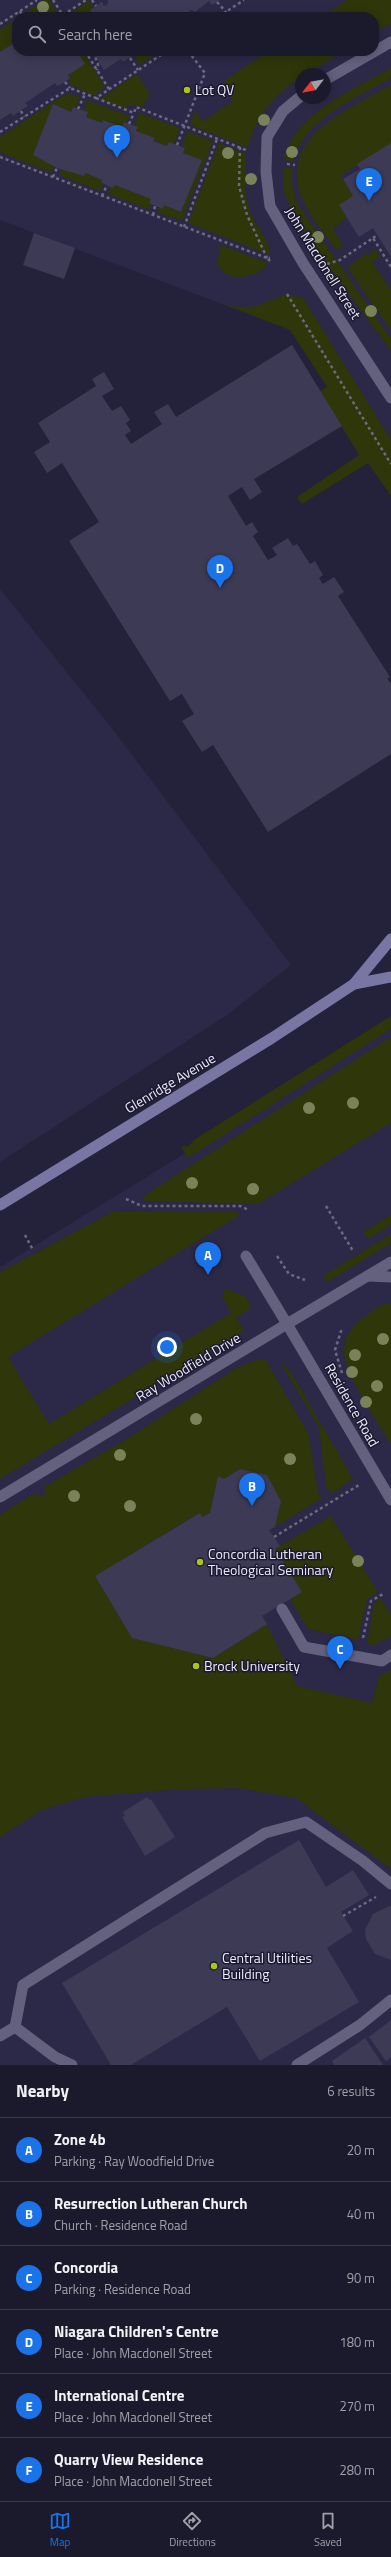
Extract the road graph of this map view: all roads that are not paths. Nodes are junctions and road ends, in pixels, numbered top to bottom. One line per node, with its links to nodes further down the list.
1 (391, 42): 2 (street)
2 (379, 49)
3 (367, 56): 4 (street)
4 (331, 77)
5 (295, 101): 6 (street, John Macdonell Street)
6 (391, 398)
7 (391, 939): 9 (main road, Glenridge Avenue)
8 (391, 977): 9 (main road, Glenridge Avenue)
9 (354, 984): 10 (main road, Glenridge Avenue)
10 (0, 1205)
11 (246, 1256): 15 (street, Residence Road)
12 (391, 1262): 13 (street, Ray Woodfield Drive)
13 (368, 1276): 14 (street); 15 (street, Ray Woodfield Drive)
14 (391, 1277)
15 (288, 1324): 16 (street, Ray Woodfield Drive); 17 (street, Residence Road)
16 (0, 1497)
17 (391, 1500)
18 (282, 1609): 19 (street)
19 (391, 1655)
20 (391, 1884): 22 (street)
21 (391, 2000): 25 (street)
22 (15, 2027): 23 (street); 24 (street)
23 (0, 2036)
24 (72, 2065)
25 (297, 2065)

